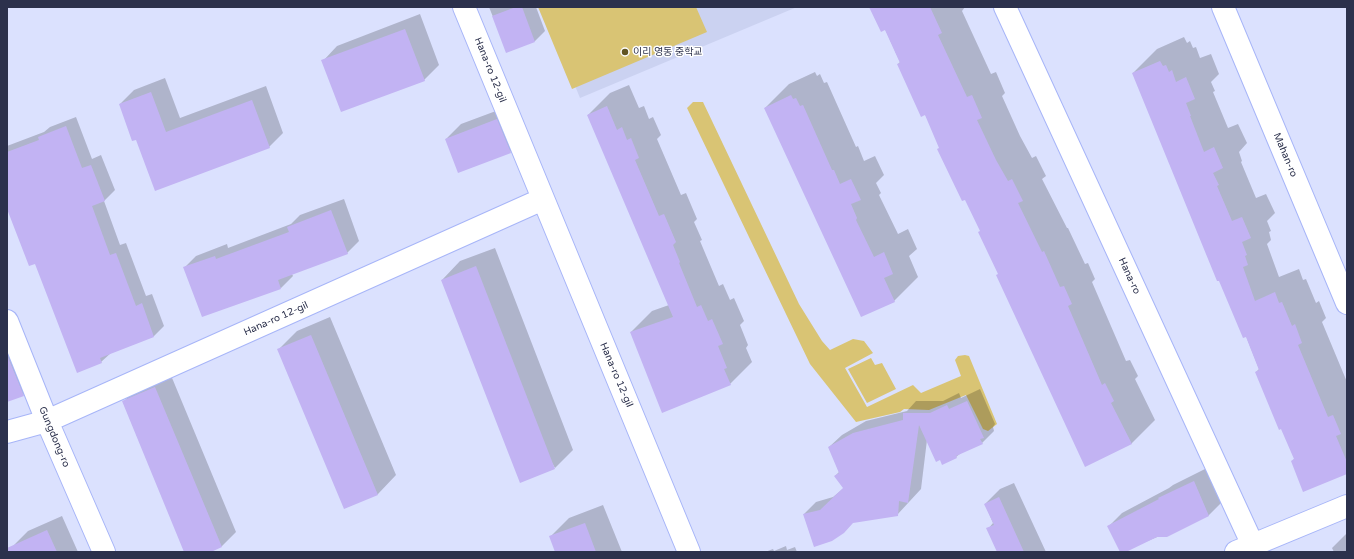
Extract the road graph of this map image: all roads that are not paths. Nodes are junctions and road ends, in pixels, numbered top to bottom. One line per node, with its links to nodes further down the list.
1 (464, 7): 4 (street, Hana-ro 12-gil)
2 (1005, 7): 10 (street, Hana-ro)
3 (1223, 7): 5 (street, Mahan-ro)
4 (543, 199): 7 (street, Hana-ro 12-gil); 12 (street, Hana-ro 12-gil)
5 (1347, 303)
6 (7, 321): 7 (street, Gungdong-ro)
7 (47, 421): 8 (street, Hana-ro 12-gil); 11 (street, Gungdong-ro)
8 (7, 432)
9 (1347, 506): 10 (street)
10 (1248, 550)
11 (104, 552)
12 (689, 552)

